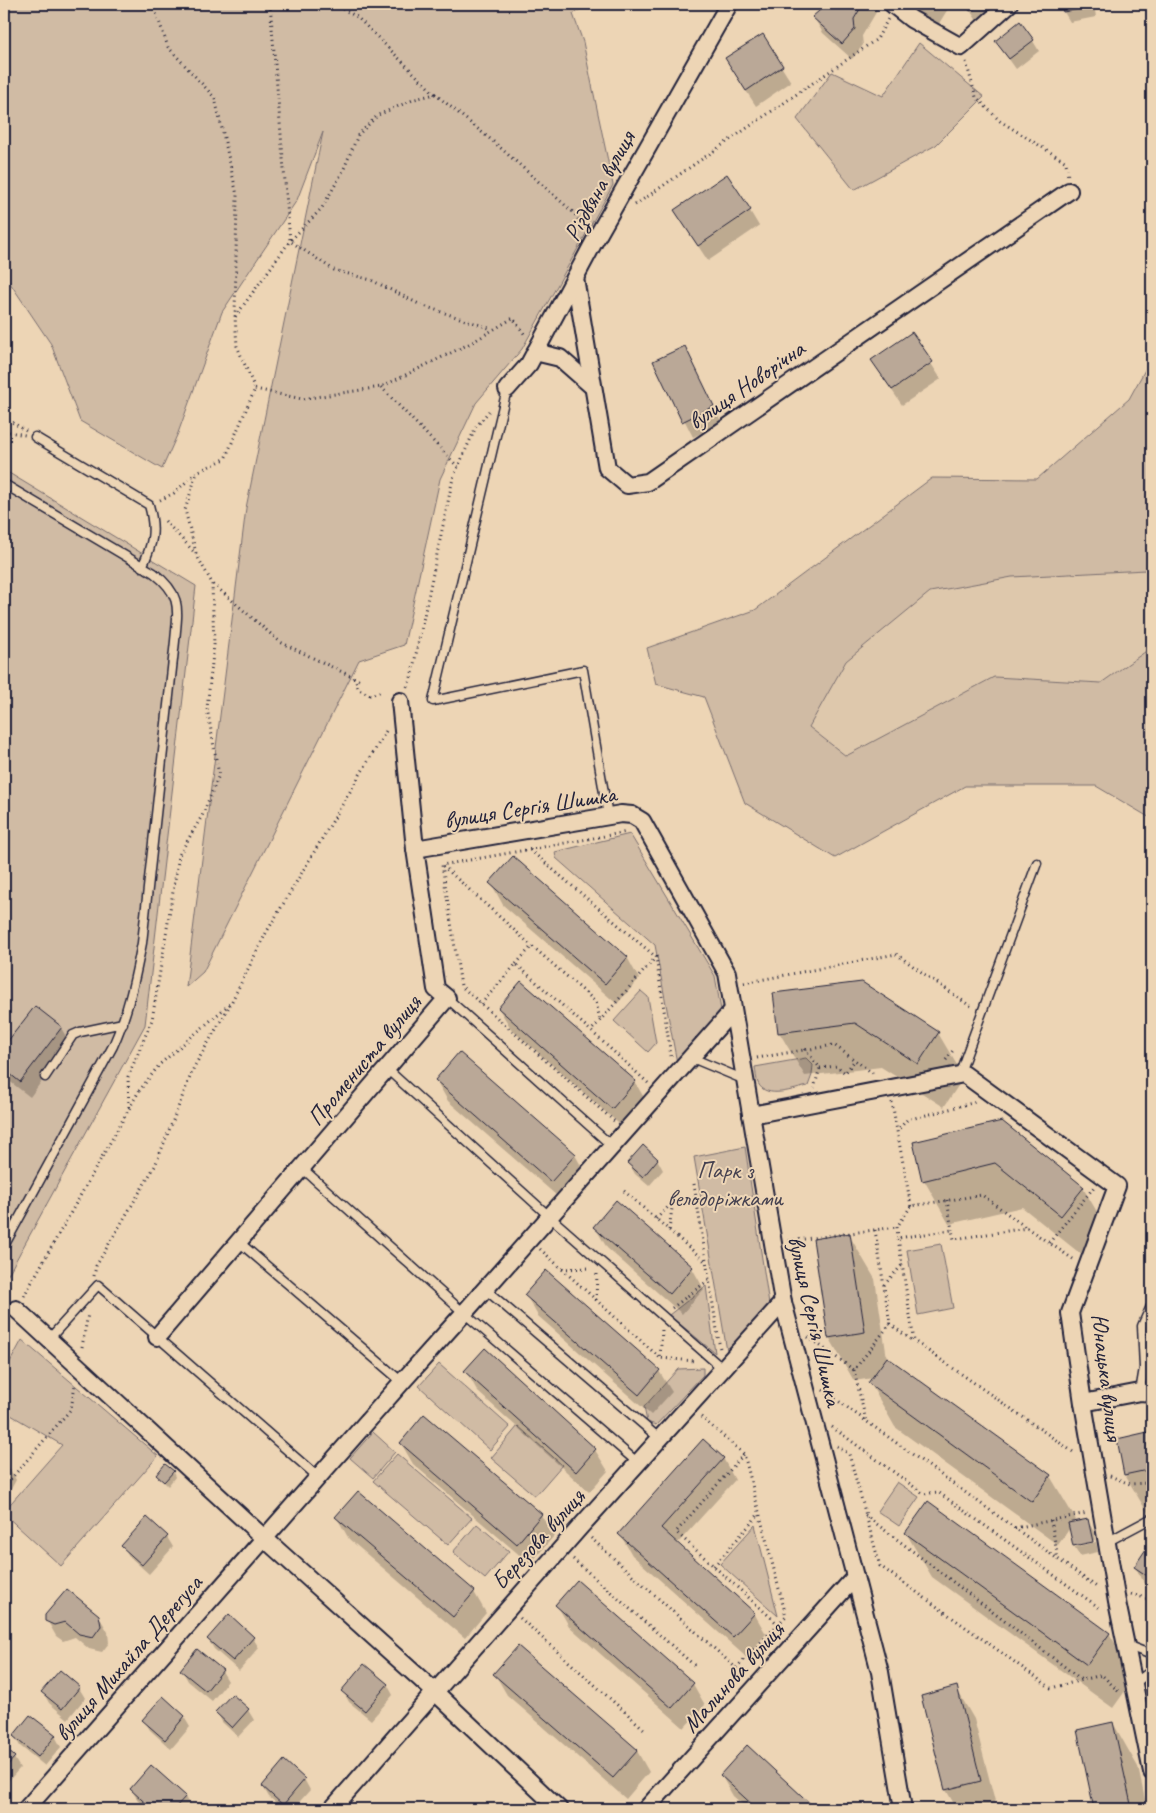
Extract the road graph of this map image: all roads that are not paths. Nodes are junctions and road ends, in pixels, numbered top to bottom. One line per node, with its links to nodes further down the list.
1 (728, 4): 5 (street, Різдвяна вулиця)
2 (1009, 4): 3 (street)
3 (893, 5)
4 (1069, 191): 7 (street, вулиця Новорічна)
5 (575, 278): 6 (street, Різдвяна вулиця); 7 (street, вулиця Новорічна)
6 (532, 358): 7 (street); 8 (street, Різдвяна вулиця)
7 (593, 387)
8 (507, 389): 13 (lane)
9 (35, 437): 11 (lane)
10 (4, 484): 11 (lane)
11 (142, 567): 18 (lane)
12 (400, 701): 14 (street, Промениста вулиця)
13 (608, 816): 14 (street, вулиця Сергія Шишка); 17 (street, вулиця Сергія Шишка)
14 (415, 849): 16 (street, Промениста вулиця)
15 (1037, 863): 21 (lane)
16 (447, 998): 20 (street, Промениста вулиця); 25 (lane)
17 (734, 1010): 19 (street, вулиця Михайла Дерегуса); 23 (street, вулиця Сергія Шишка)
18 (123, 1023): 22 (lane); 29 (lane)
19 (692, 1058): 23 (lane); 25 (street, вулиця Михайла Дерегуса)
20 (388, 1069): 26 (street, Промениста вулиця); 27 (lane)
21 (960, 1075): 24 (street); 40 (street, Юнацька вулиця)
22 (45, 1077)
23 (745, 1080): 24 (street, вулиця Сергія Шишка)
24 (751, 1115): 31 (street, вулиця Сергія Шишка)
25 (613, 1147): 27 (street, вулиця Михайла Дерегуса)
26 (302, 1168): 28 (street, Промениста вулиця); 34 (lane)
27 (550, 1217): 30 (street, вулиця Михайла Дерегуса); 37 (lane)
28 (239, 1242): 35 (street, Промениста вулиця); 38 (lane)
29 (4, 1246)
30 (485, 1289): 34 (street, вулиця Михайла Дерегуса); 41 (lane)
31 (783, 1302): 37 (street, Березова вулиця); 47 (street, вулиця Сергія Шишка)
32 (1152, 1304): 39 (lane)
33 (16, 1309): 36 (street)
34 (464, 1313): 38 (street, вулиця Михайла Дерегуса); 42 (lane)
35 (157, 1337): 36 (lane); 43 (lane)
36 (49, 1339): 45 (street)
37 (723, 1368): 41 (street, Березова вулиця)
38 (402, 1382): 43 (street, вулиця Михайла Дерегуса)
39 (1146, 1393): 40 (street)
40 (1083, 1403): 46 (street, Юнацька вулиця)
41 (660, 1439): 42 (street, Березова вулиця)
42 (638, 1463): 52 (street, Березова вулиця)
43 (318, 1477): 45 (street, вулиця Михайла Дерегуса)
44 (1152, 1518): 46 (lane)
45 (265, 1539): 52 (street); 54 (street, вулиця Михайла Дерегуса)
46 (1107, 1542): 48 (street, Юнацька вулиця)
47 (855, 1577): 57 (street, Малинова вулиця); 58 (street, вулиця Сергія Шишка)
48 (1126, 1645): 49 (lane); 51 (street, Юнацька вулиця)
49 (1152, 1655)
50 (1152, 1670): 51 (lane)
51 (1134, 1684): 53 (street, Юнацька вулиця)
52 (434, 1692): 55 (street, Березова вулиця); 56 (street)
53 (1152, 1772)
54 (26, 1809)
55 (332, 1809)
56 (559, 1809)
57 (646, 1809)
58 (903, 1809)

